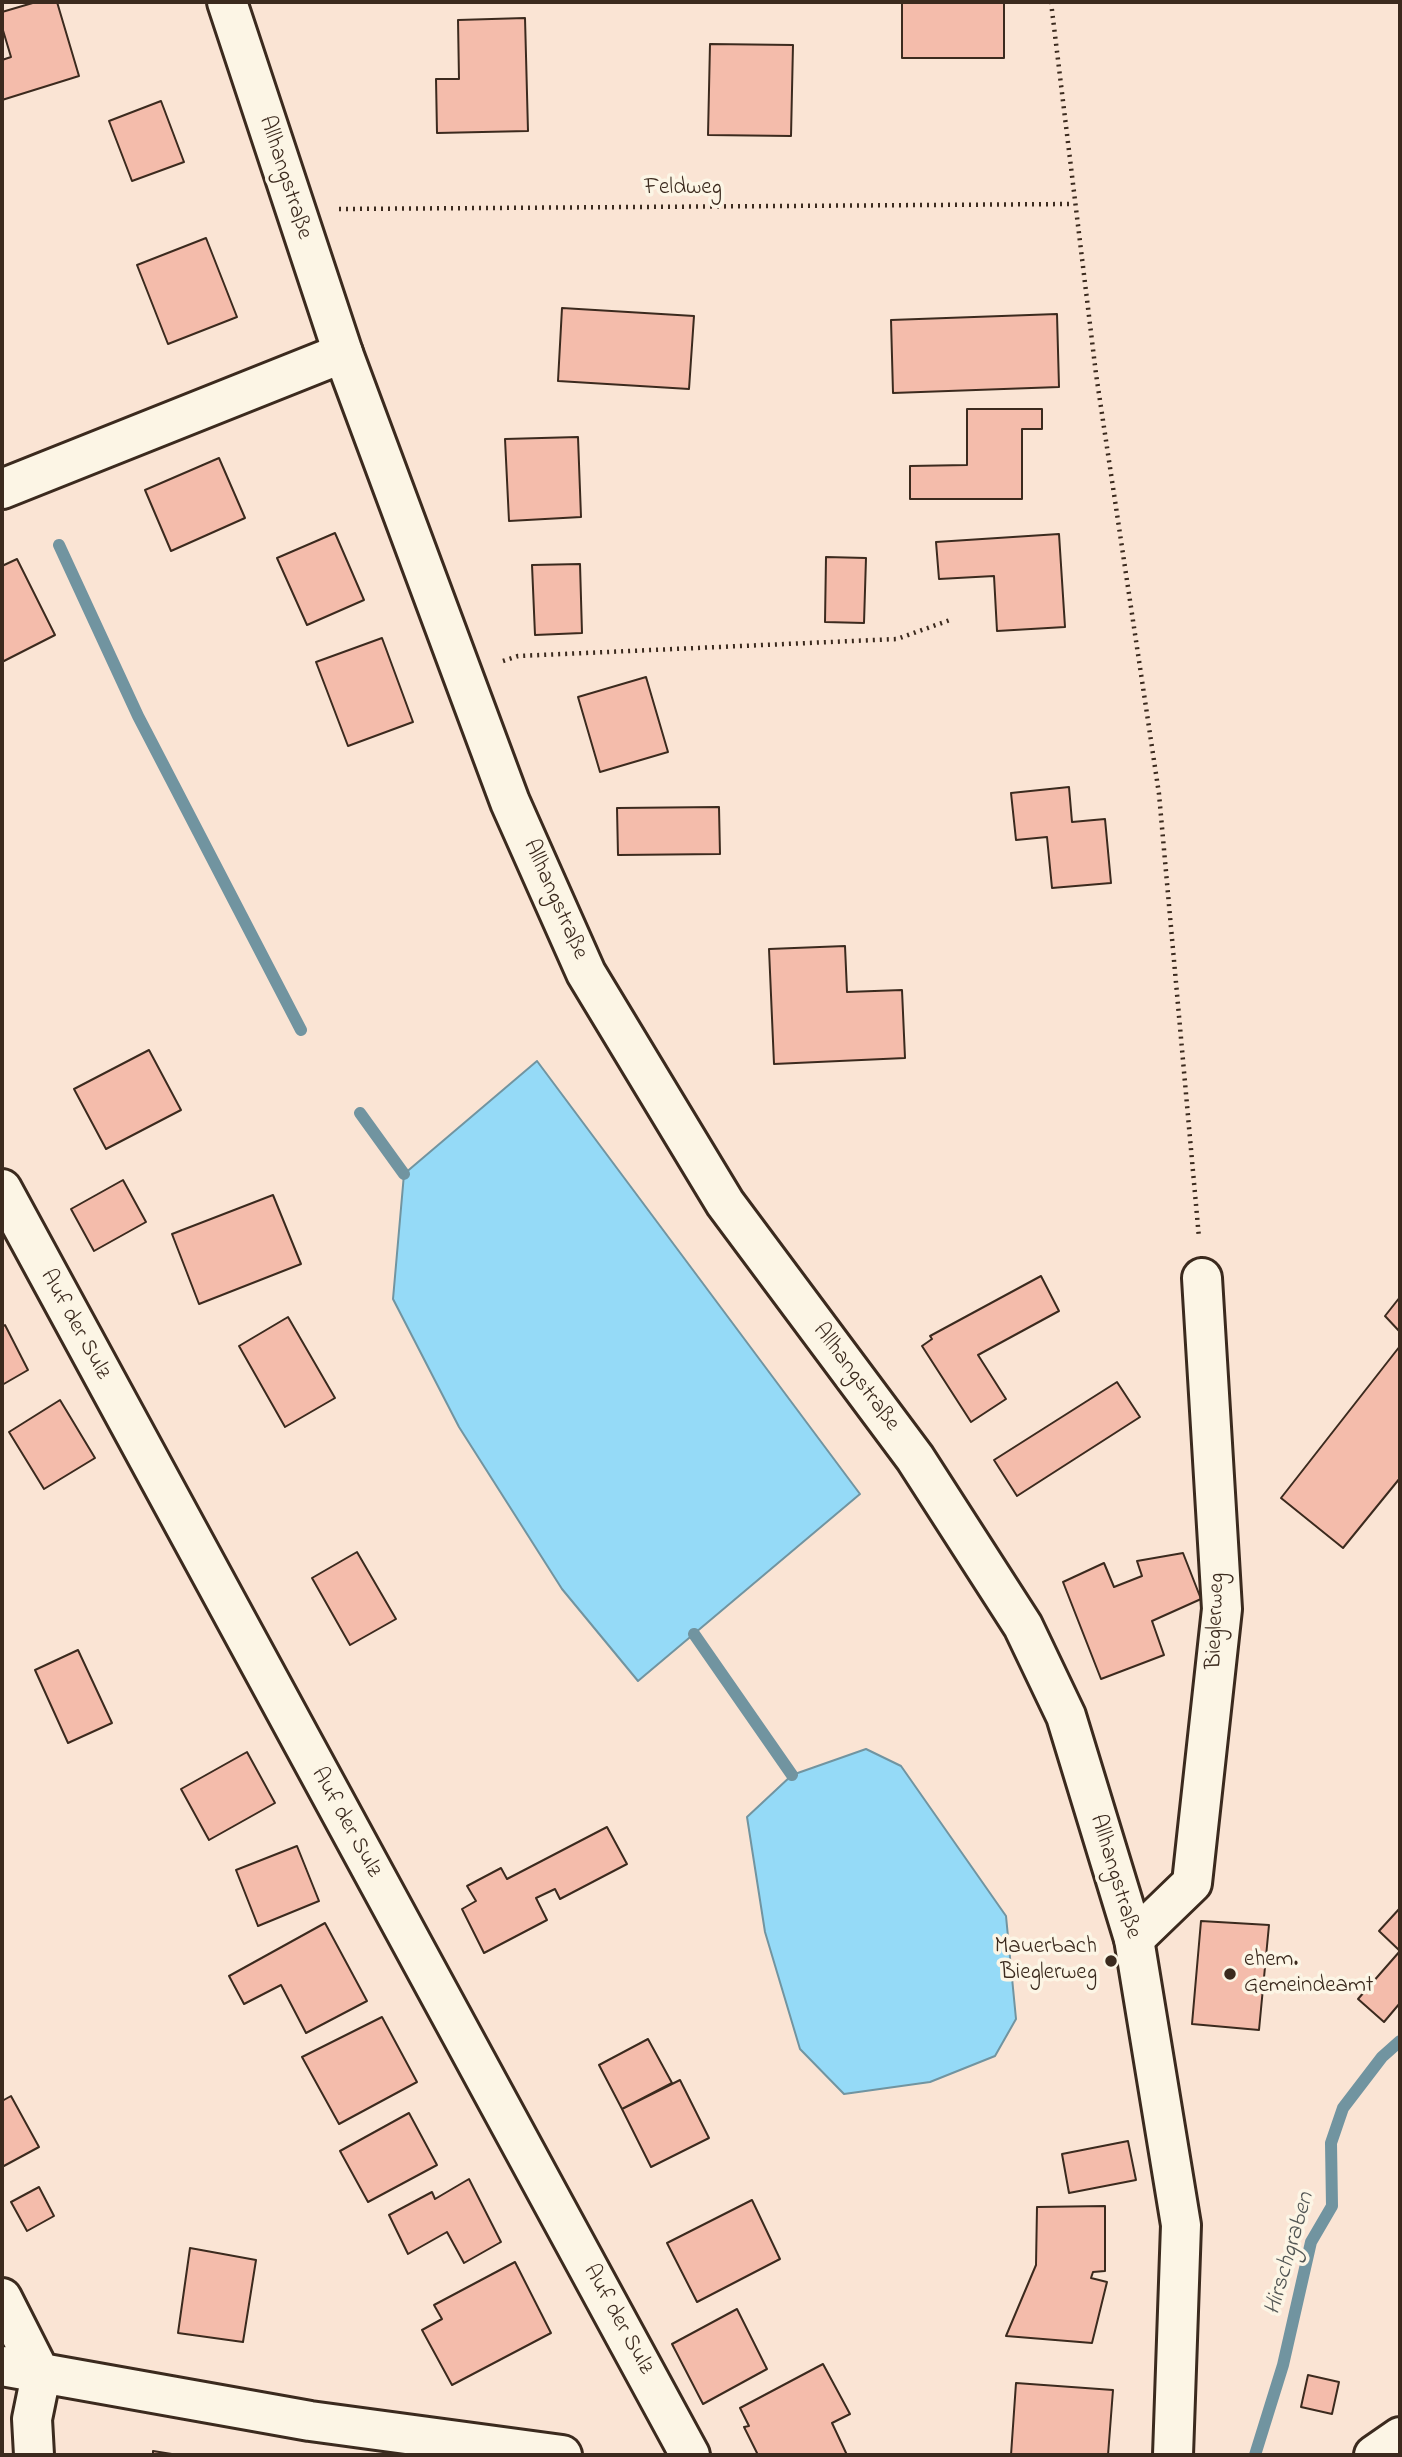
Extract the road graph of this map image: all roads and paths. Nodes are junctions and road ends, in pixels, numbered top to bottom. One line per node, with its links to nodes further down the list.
1 (227, 2): 4 (street, Allhangstraße)
2 (1051, 2): 3 (path)
3 (1073, 204): 4 (path, Feldweg); 11 (path)
4 (293, 209): 5 (street, Allhangstraße)
5 (343, 353): 6 (street); 8 (street, Allhangstraße)
6 (2, 489)
7 (950, 620): 8 (path)
8 (462, 673): 12 (street, Allhangstraße)
9 (2, 1189): 10 (street, Auf der Sulz)
10 (17, 1254): 19 (street, Auf der Sulz)
11 (1202, 1278): 12 (street, Bieglerweg)
12 (1134, 1939): 20 (street, Allhangstraße)
13 (2, 2298): 15 (street)
14 (2, 2366): 15 (street)
15 (41, 2375): 17 (street); 18 (street)
16 (1400, 2437): 21 (street)
17 (34, 2455)
18 (562, 2455)
19 (690, 2455)
20 (1173, 2455)
21 (1374, 2455)

